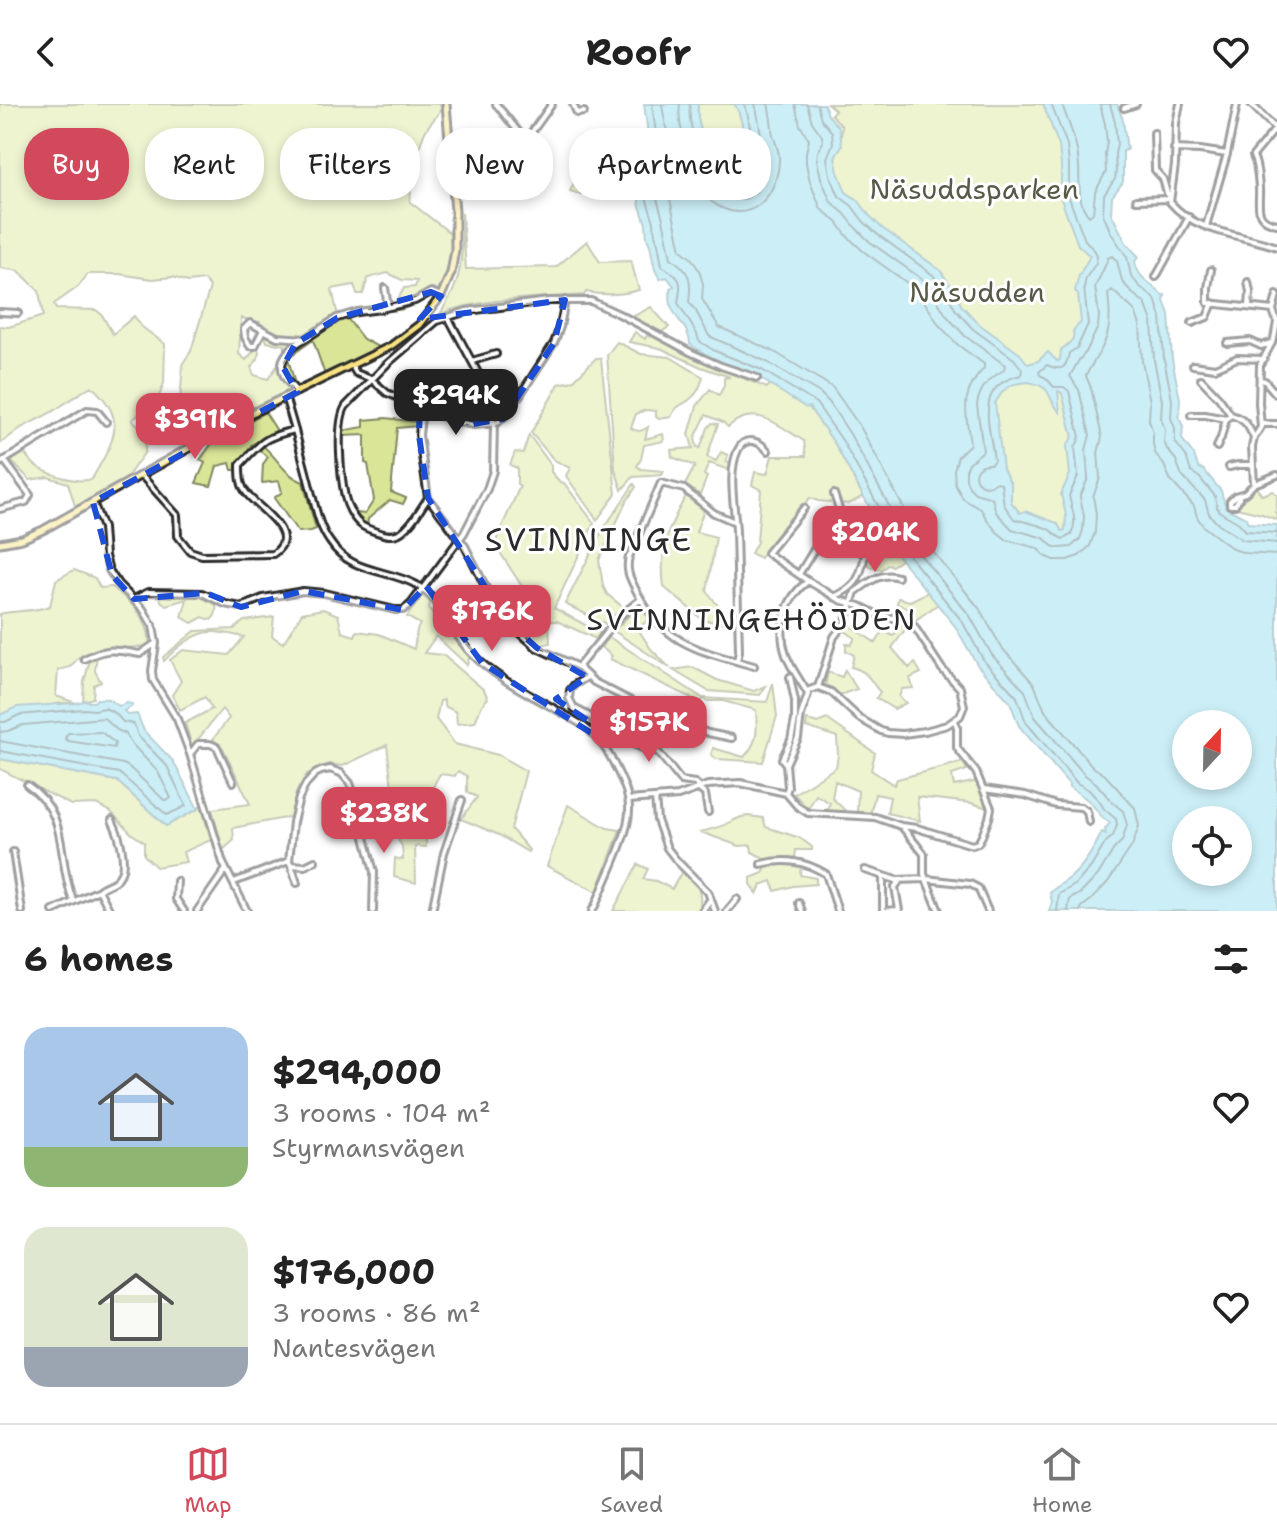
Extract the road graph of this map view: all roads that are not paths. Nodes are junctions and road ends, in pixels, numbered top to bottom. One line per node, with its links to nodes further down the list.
1 (446, 104): 26 (main road)
2 (496, 104): 3 (street)
3 (552, 104)
4 (573, 104): 10 (street)
5 (1136, 104): 9 (street)
6 (1180, 104): 13 (street)
7 (1237, 104): 14 (street)
8 (1251, 104): 11 (street)
9 (1124, 108)
10 (584, 112)
11 (1277, 128): 18 (street)
12 (1154, 133): 15 (street)
13 (1174, 149): 14 (street); 15 (street)
14 (1227, 154): 19 (street)
15 (1169, 198): 16 (street); 17 (street)
16 (1136, 200)
17 (1189, 217): 19 (street); 22 (street)
18 (1277, 224)
19 (1206, 226): 20 (street)
20 (1277, 247)
21 (1211, 270): 28 (street)
22 (1156, 277)
23 (1248, 282): 30 (street)
24 (385, 288): 29 (street)
25 (1277, 295): 31 (street)
26 (441, 296): 29 (street); 45 (main road)
27 (565, 300): 34 (street); 46 (street); 58 (street)
28 (1213, 303): 30 (street); 36 (street)
29 (388, 307): 38 (street)
30 (1249, 307): 31 (street)
31 (1273, 310): 35 (street)
32 (0, 312): 33 (street)
33 (18, 313)
34 (448, 317): 43 (street); 48 (street)
35 (1277, 322): 39 (street)
36 (1192, 323)
37 (263, 330): 37 (street); 38 (street)
38 (305, 339): 51 (street)
39 (1274, 341): 40 (street); 42 (street)
40 (1227, 343)
41 (496, 354): 43 (street)
42 (1262, 359): 44 (street); 49 (street)
43 (472, 361): 58 (street)
44 (1193, 365)
45 (352, 366): 48 (street); 51 (main road)
46 (757, 378)
47 (1201, 379): 56 (street)
48 (373, 380): 54 (street); 73 (street)
49 (1261, 380): 52 (street); 59 (street)
50 (430, 384): 54 (street)
51 (297, 392): 53 (main road)
52 (1276, 394)
53 (285, 397): 61 (street); 68 (main road)
54 (419, 407): 58 (street); 73 (street)
55 (1191, 415): 56 (street)
56 (1228, 417): 62 (street); 63 (street)
57 (106, 422): 65 (street)
58 (494, 424): 79 (street)
59 (1261, 424): 60 (street); 62 (street)
60 (1277, 424)
61 (295, 430): 68 (street); 86 (street)
62 (1254, 438): 66 (street)
63 (1217, 447)
64 (768, 451): 77 (street)
65 (2, 462): 76 (street)
66 (1253, 465): 67 (street); 70 (street)
67 (1229, 467)
68 (141, 475): 74 (main road)
69 (1277, 475): 70 (street)
70 (1254, 484): 72 (street)
71 (834, 494): 83 (street)
72 (1239, 496)
73 (428, 498): 79 (street)
74 (93, 502): 81 (main road); 88 (street)
75 (804, 508): 83 (street)
76 (0, 509)
77 (735, 522): 89 (street); 93 (street)
78 (846, 522): 82 (street)
79 (460, 539): 86 (street); 95 (street)
80 (877, 540): 82 (street)
81 (0, 543)
82 (865, 555): 87 (street)
83 (799, 574): 85 (street)
84 (898, 577): 90 (street)
85 (808, 581): 87 (street); 99 (street)
86 (423, 589): 88 (street); 102 (street)
87 (834, 597): 90 (street)
88 (134, 599): 91 (street)
89 (641, 599): 93 (street); 95 (street)
90 (851, 603): 98 (street); 100 (street)
91 (156, 643): 92 (street); 104 (street)
92 (84, 659)
93 (737, 661): 94 (street)
94 (754, 666)
95 (578, 667): 96 (street)
96 (587, 677): 101 (street); 103 (street)
97 (790, 677): 105 (street)
98 (818, 687): 99 (street); 100 (street)
99 (807, 691): 105 (street)
100 (955, 721): 109 (street)
101 (604, 732): 102 (street); 108 (street)
102 (596, 736): 113 (street)
103 (732, 738)
104 (190, 754): 106 (street); 122 (street)
105 (786, 764): 110 (street)
106 (233, 782)
107 (27, 785): 132 (street)
108 (698, 788): 110 (street); 111 (street); 114 (street)
109 (984, 789): 116 (street); 117 (street)
110 (786, 793): 117 (street)
111 (655, 798): 113 (street); 133 (street)
112 (462, 800): 142 (street)
113 (629, 800): 143 (street)
114 (708, 812)
115 (112, 820): 130 (street)
116 (1089, 822)
117 (903, 827): 125 (street)
118 (13, 852): 135 (street)
119 (315, 861): 120 (street)
120 (290, 863): 128 (street); 129 (street); 141 (street)
121 (761, 864): 148 (street)
122 (226, 869): 128 (street); 139 (street)
123 (865, 870): 124 (street)
124 (883, 876): 126 (street); 149 (street)
125 (926, 879): 126 (street); 150 (street); 151 (street)
126 (900, 880): 149 (street)
127 (177, 881): 138 (street)
128 (233, 882): 140 (street)
129 (297, 883)
130 (99, 890): 132 (street); 137 (street)
131 (737, 899): 146 (street)
132 (73, 900): 136 (street)
133 (711, 900): 144 (street); 145 (street)
134 (799, 903): 147 (street)
135 (22, 911)
136 (53, 911)
137 (110, 911)
138 (184, 911)
139 (197, 911)
140 (247, 911)
141 (373, 911)
142 (432, 911)
143 (592, 911)
144 (702, 911)
145 (715, 911)
146 (727, 911)
147 (802, 911)
148 (838, 911)
149 (883, 911)
150 (939, 911)
151 (988, 911)

